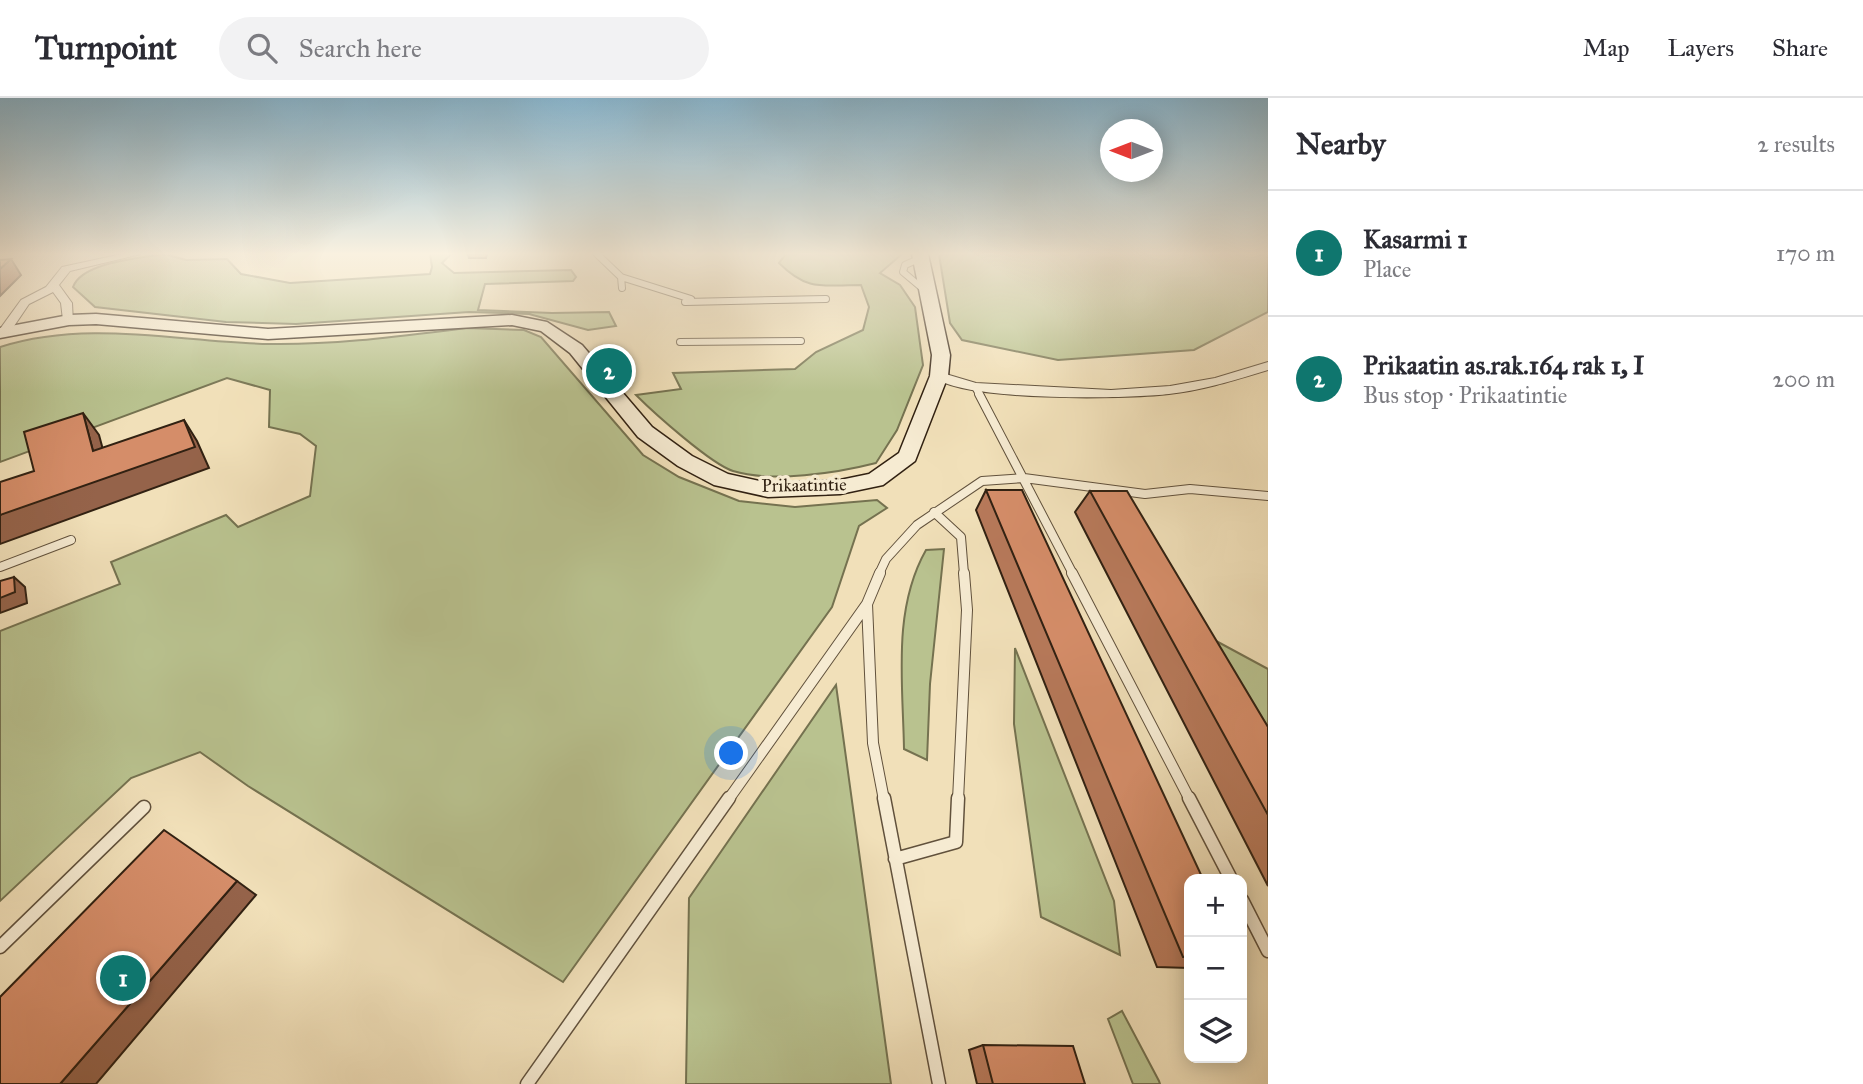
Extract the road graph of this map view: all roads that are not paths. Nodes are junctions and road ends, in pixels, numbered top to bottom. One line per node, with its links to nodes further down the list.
1 (29, 300): 5 (street)
2 (65, 300): 4 (street)
3 (931, 300): 9 (street, Prikaatintie)
4 (69, 320): 5 (street, Prikaatintie); 9 (street, Prikaatintie)
5 (2, 332)
6 (801, 341): 7 (lane)
7 (680, 342)
8 (1268, 366): 10 (street)
9 (939, 376): 10 (street)
10 (975, 387): 11 (lane)
11 (1024, 478): 12 (lane); 13 (lane); 19 (lane)
12 (1268, 496)
13 (934, 512): 16 (lane); 18 (lane)
14 (71, 540): 15 (lane)
15 (0, 567)
16 (867, 604): 18 (lane); 23 (lane)
17 (144, 807): 21 (lane)
18 (895, 859): 24 (lane)
19 (1228, 874)
20 (1247, 910): 22 (lane)
21 (0, 947)
22 (1268, 951)
23 (527, 1084)
24 (939, 1084)

